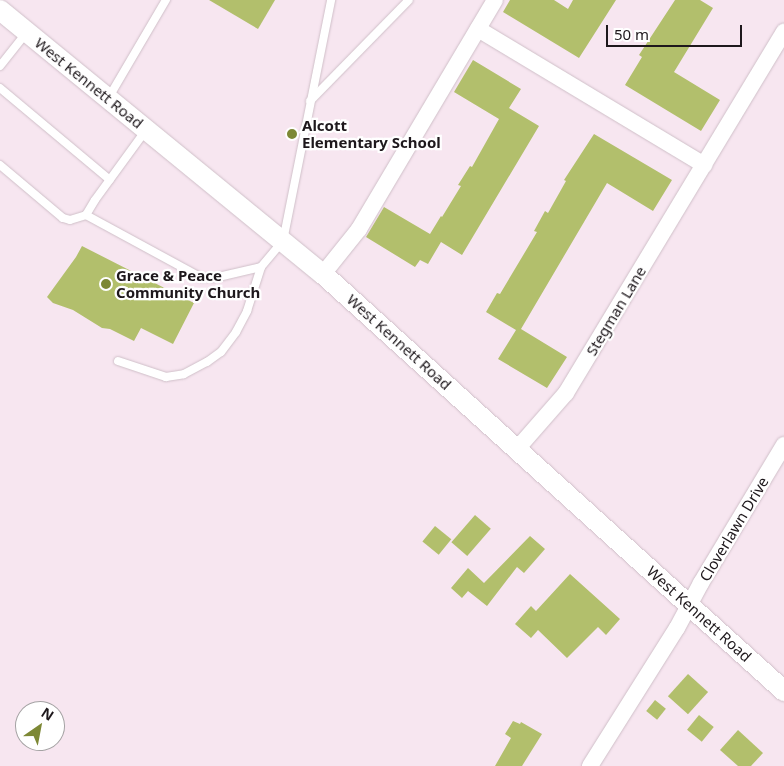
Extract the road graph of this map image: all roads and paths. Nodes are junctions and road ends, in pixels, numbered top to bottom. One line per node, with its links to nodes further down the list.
1 (166, 0): 11 (lane)
2 (331, 0): 12 (lane)
3 (409, 0): 12 (lane)
4 (496, 0): 6 (street)
5 (0, 10): 7 (street, West Kennett Road)
6 (478, 29): 15 (street); 20 (street)
7 (27, 32): 9 (lane); 11 (street, West Kennett Road)
8 (784, 32): 15 (street, Stegman Lane)
9 (0, 66)
10 (0, 88): 16 (lane)
11 (108, 99): 13 (street, West Kennett Road)
12 (310, 101): 18 (lane)
13 (146, 130): 16 (lane); 18 (street, West Kennett Road)
14 (0, 165): 17 (lane)
15 (704, 165): 23 (street, Stegman Lane)
16 (110, 180): 17 (lane)
17 (86, 215): 19 (lane)
18 (283, 241): 19 (lane); 20 (street, West Kennett Road)
19 (261, 267): 21 (lane)
20 (322, 274): 23 (street, West Kennett Road)
21 (118, 361)
22 (784, 445): 24 (street, Cloverlawn Drive)
23 (517, 448): 24 (street, West Kennett Road)
24 (689, 605): 25 (street, West Kennett Road); 26 (street, Cloverlawn Drive)
25 (784, 691)
26 (590, 766)

